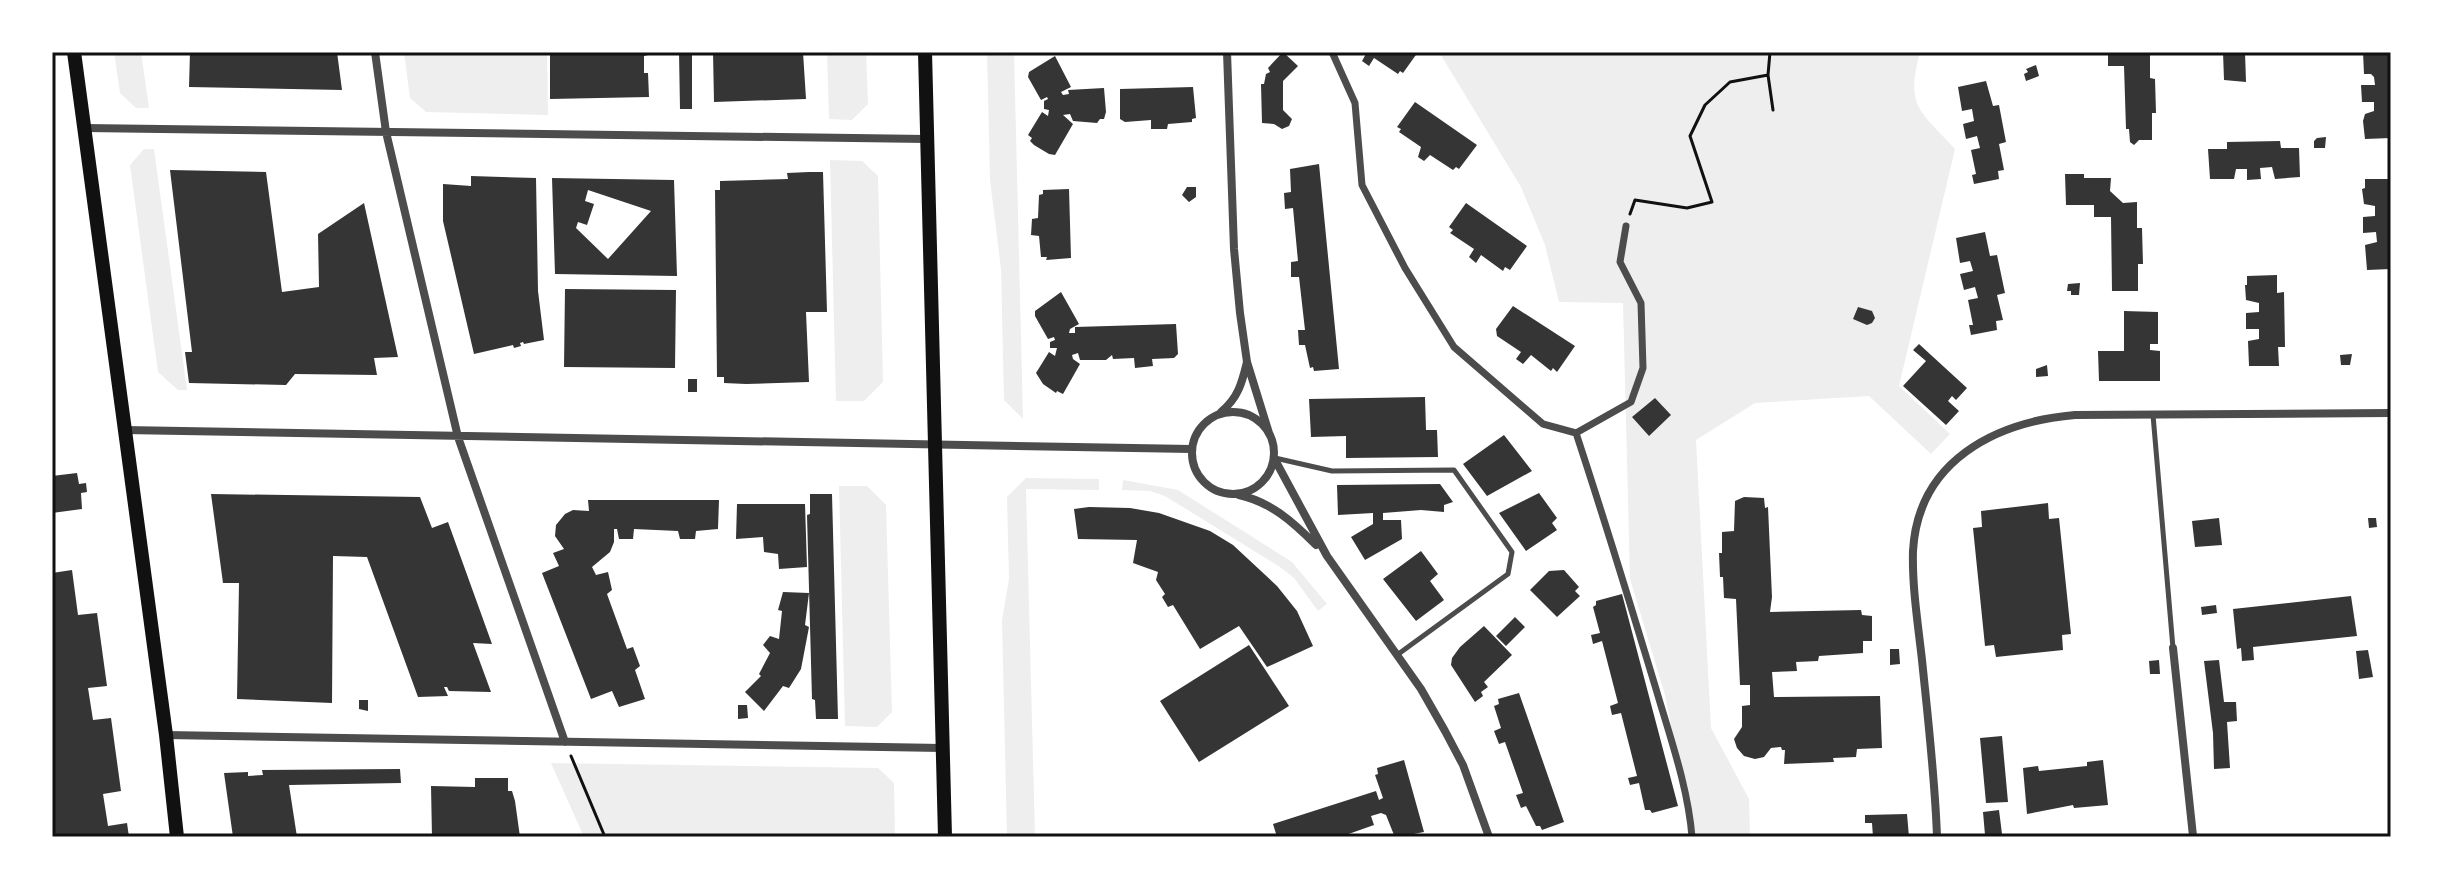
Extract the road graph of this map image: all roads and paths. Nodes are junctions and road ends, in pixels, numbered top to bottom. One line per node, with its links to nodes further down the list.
1 (74, 52): 9 (main road)
2 (375, 52): 10 (street)
3 (925, 52): 11 (main road)
4 (1227, 52): 13 (street)
5 (1332, 52): 19 (street)
6 (1770, 52): 7 (path)
7 (1768, 75): 8 (path); 12 (path)
8 (1773, 110)
9 (85, 128): 10 (street); 17 (main road)
10 (386, 132): 11 (street); 20 (street)
11 (926, 139): 21 (main road)
12 (1626, 226): 19 (street)
13 (1247, 362): 14 (street); 18 (street)
14 (1221, 413): 18 (street); 22 (street)
15 (2391, 413): 16 (street)
16 (2153, 415): 26 (lane); 37 (street)
17 (123, 430): 20 (street); 28 (main road)
18 (1269, 433): 23 (street)
19 (1576, 433): 36 (street)
20 (458, 437): 21 (street); 29 (street)
21 (935, 446): 22 (street); 30 (main road)
22 (1191, 449): 24 (street)
23 (1274, 458): 24 (street); 25 (street); 27 (lane)
24 (1234, 494): 25 (street)
25 (1327, 556): 27 (street)
26 (2173, 648): 31 (street)
27 (1397, 655): 35 (street)
28 (166, 735): 29 (street); 32 (main road)
29 (565, 742): 30 (street); 33 (path)
30 (942, 748): 34 (main road)
31 (2193, 836)
32 (177, 837)
33 (605, 837)
34 (945, 837)
35 (1489, 837)
36 (1692, 837)
37 (1937, 837)

